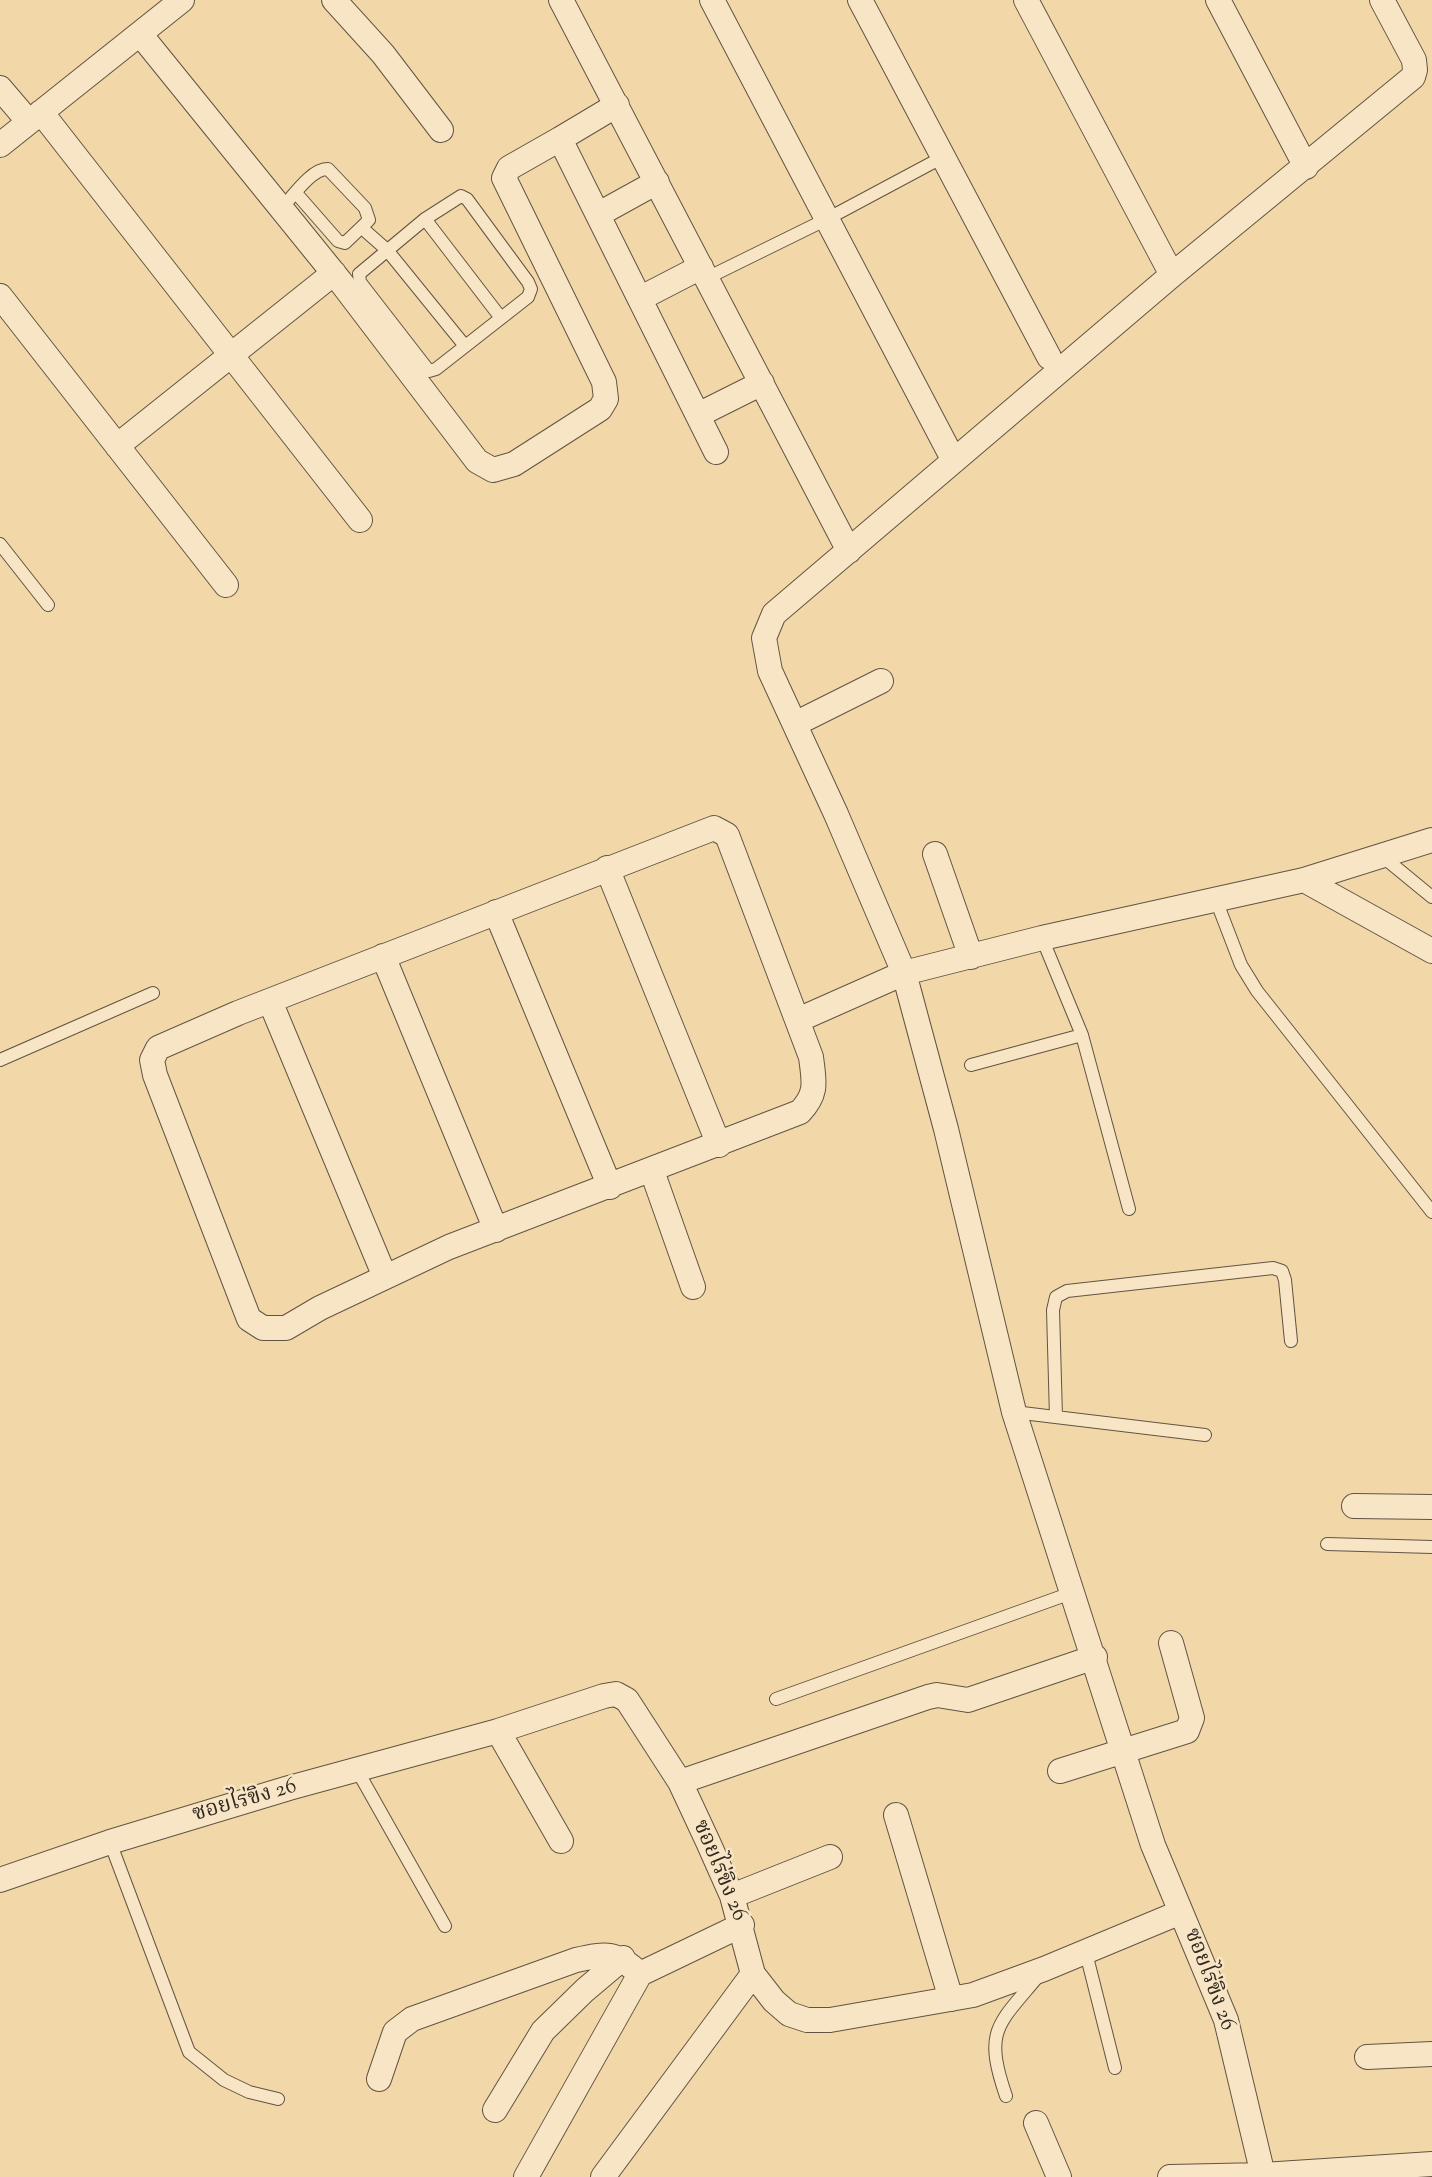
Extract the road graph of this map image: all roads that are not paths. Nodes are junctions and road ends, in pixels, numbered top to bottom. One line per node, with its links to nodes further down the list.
1 (182, 0): 9 (street)
2 (334, 0): 13 (street)
3 (561, 0): 11 (street)
4 (712, 0): 22 (street)
5 (860, 0): 16 (street)
6 (1026, 0): 27 (street)
7 (1218, 0): 17 (street)
8 (1382, 0): 17 (street)
9 (140, 34): 12 (street); 19 (street)
10 (0, 88): 12 (street)
11 (617, 105): 14 (street); 18 (street)
12 (35, 117): 15 (street); 32 (street)
13 (441, 130)
14 (560, 139): 20 (street); 25 (street)
15 (0, 145)
16 (943, 157): 22 (lane); 33 (street)
17 (1306, 166): 27 (street)
18 (657, 182): 20 (street); 26 (street)
19 (289, 200): 23 (lane); 23 (lane); 25 (street)
20 (599, 214): 29 (street)
21 (425, 219): 24 (lane); 30 (lane); 30 (lane)
22 (827, 219): 26 (lane); 38 (street)
23 (362, 228): 24 (lane)
24 (387, 250): 31 (lane); 31 (lane)
25 (334, 273): 32 (street)
26 (704, 273): 29 (street); 34 (street)
27 (1172, 275): 38 (street)
28 (0, 296): 36 (street)
29 (641, 298): 35 (street)
30 (501, 318): 31 (lane)
31 (465, 346)
32 (230, 354): 36 (street); 39 (street)
33 (1049, 357)
34 (762, 383): 35 (street); 41 (street)
35 (698, 415): 37 (street)
36 (117, 446): 42 (street)
37 (716, 452)
38 (954, 461): 41 (street)
39 (360, 520)
40 (0, 544): 43 (lane)
41 (849, 551): 45 (street)
42 (226, 585)
43 (48, 605)
44 (881, 681): 45 (street)
45 (795, 724): 58 (street)
46 (1432, 840): 48 (street)
47 (935, 854): 57 (street)
48 (1382, 856): 50 (street); 51 (lane)
49 (607, 868): 53 (street); 61 (street); 65 (street)
50 (1304, 880): 52 (street); 55 (street)
51 (1432, 897)
52 (1216, 900): 54 (street); 69 (lane)
53 (496, 912): 56 (street); 67 (street)
54 (1042, 938): 57 (street); 62 (lane)
55 (1432, 951)
56 (383, 956): 60 (street); 70 (street)
57 (971, 957): 58 (street)
58 (904, 974): 61 (street); 74 (street)
59 (153, 993): 63 (lane)
60 (270, 1001): 71 (street); 71 (street)
61 (798, 1020): 65 (street)
62 (1082, 1035): 64 (lane); 68 (lane)
63 (0, 1060)
64 (971, 1065)
65 (719, 1145): 66 (street)
66 (652, 1171): 67 (street); 72 (street)
67 (610, 1187): 70 (street)
68 (1129, 1209)
69 (1432, 1212)
70 (496, 1230): 71 (street)
71 (386, 1277)
72 (693, 1287)
73 (1291, 1341): 75 (lane)
74 (1014, 1412): 75 (lane); 81 (street)
75 (1056, 1417): 76 (lane)
76 (1205, 1435)
77 (1354, 1506): 78 (street)
78 (1432, 1507)
79 (1327, 1544): 80 (lane)
80 (1432, 1547)
81 (1074, 1592): 83 (street); 84 (lane)
82 (1171, 1643): 86 (street)
83 (1095, 1657): 86 (street); 89 (street)
84 (776, 1699)
85 (498, 1731): 87 (street, ซอยไร่ขิง 26); 89 (street, ซอยไร่ขิง 26); 91 (street)
86 (1123, 1749): 88 (street); 96 (street)
87 (357, 1770): 92 (street, ซอยไร่ขิง 26); 98 (lane)
88 (1060, 1771)
89 (680, 1782): 95 (street, ซอยไร่ขิง 26)
90 (897, 1815): 103 (street)
91 (561, 1841)
92 (110, 1842): 94 (street, ซอยไร่ขิง 26); 109 (lane)
93 (830, 1857): 95 (street)
94 (0, 1880)
95 (732, 1896): 97 (street, ซอยไร่ขิง 26)
96 (1181, 1912): 99 (street, ซอยไร่ขิง 26); 114 (street, ซอยไร่ขิง 26)
97 (742, 1925): 100 (street); 102 (street, ซอยไร่ขิง 26)
98 (445, 1926)
99 (1086, 1953): 101 (street, ซอยไร่ขิง 26); 106 (lane)
100 (632, 1966): 107 (street); 110 (street); 115 (street)
101 (1044, 1970): 103 (street, ซอยไร่ขิง 26); 108 (lane)
102 (753, 1974): 103 (street, ซอยไร่ขิง 26); 116 (street)
103 (951, 1999)
104 (1432, 2054): 105 (street)
105 (1367, 2057)
106 (1114, 2067)
107 (379, 2079)
108 (1006, 2096)
109 (278, 2099)
110 (495, 2110)
111 (1036, 2123): 117 (street)
112 (1432, 2164): 113 (street)
113 (1359, 2173): 114 (street)
114 (1263, 2175): 118 (street)
115 (526, 2177)
116 (603, 2177)
117 (1059, 2177)
118 (1170, 2177)

